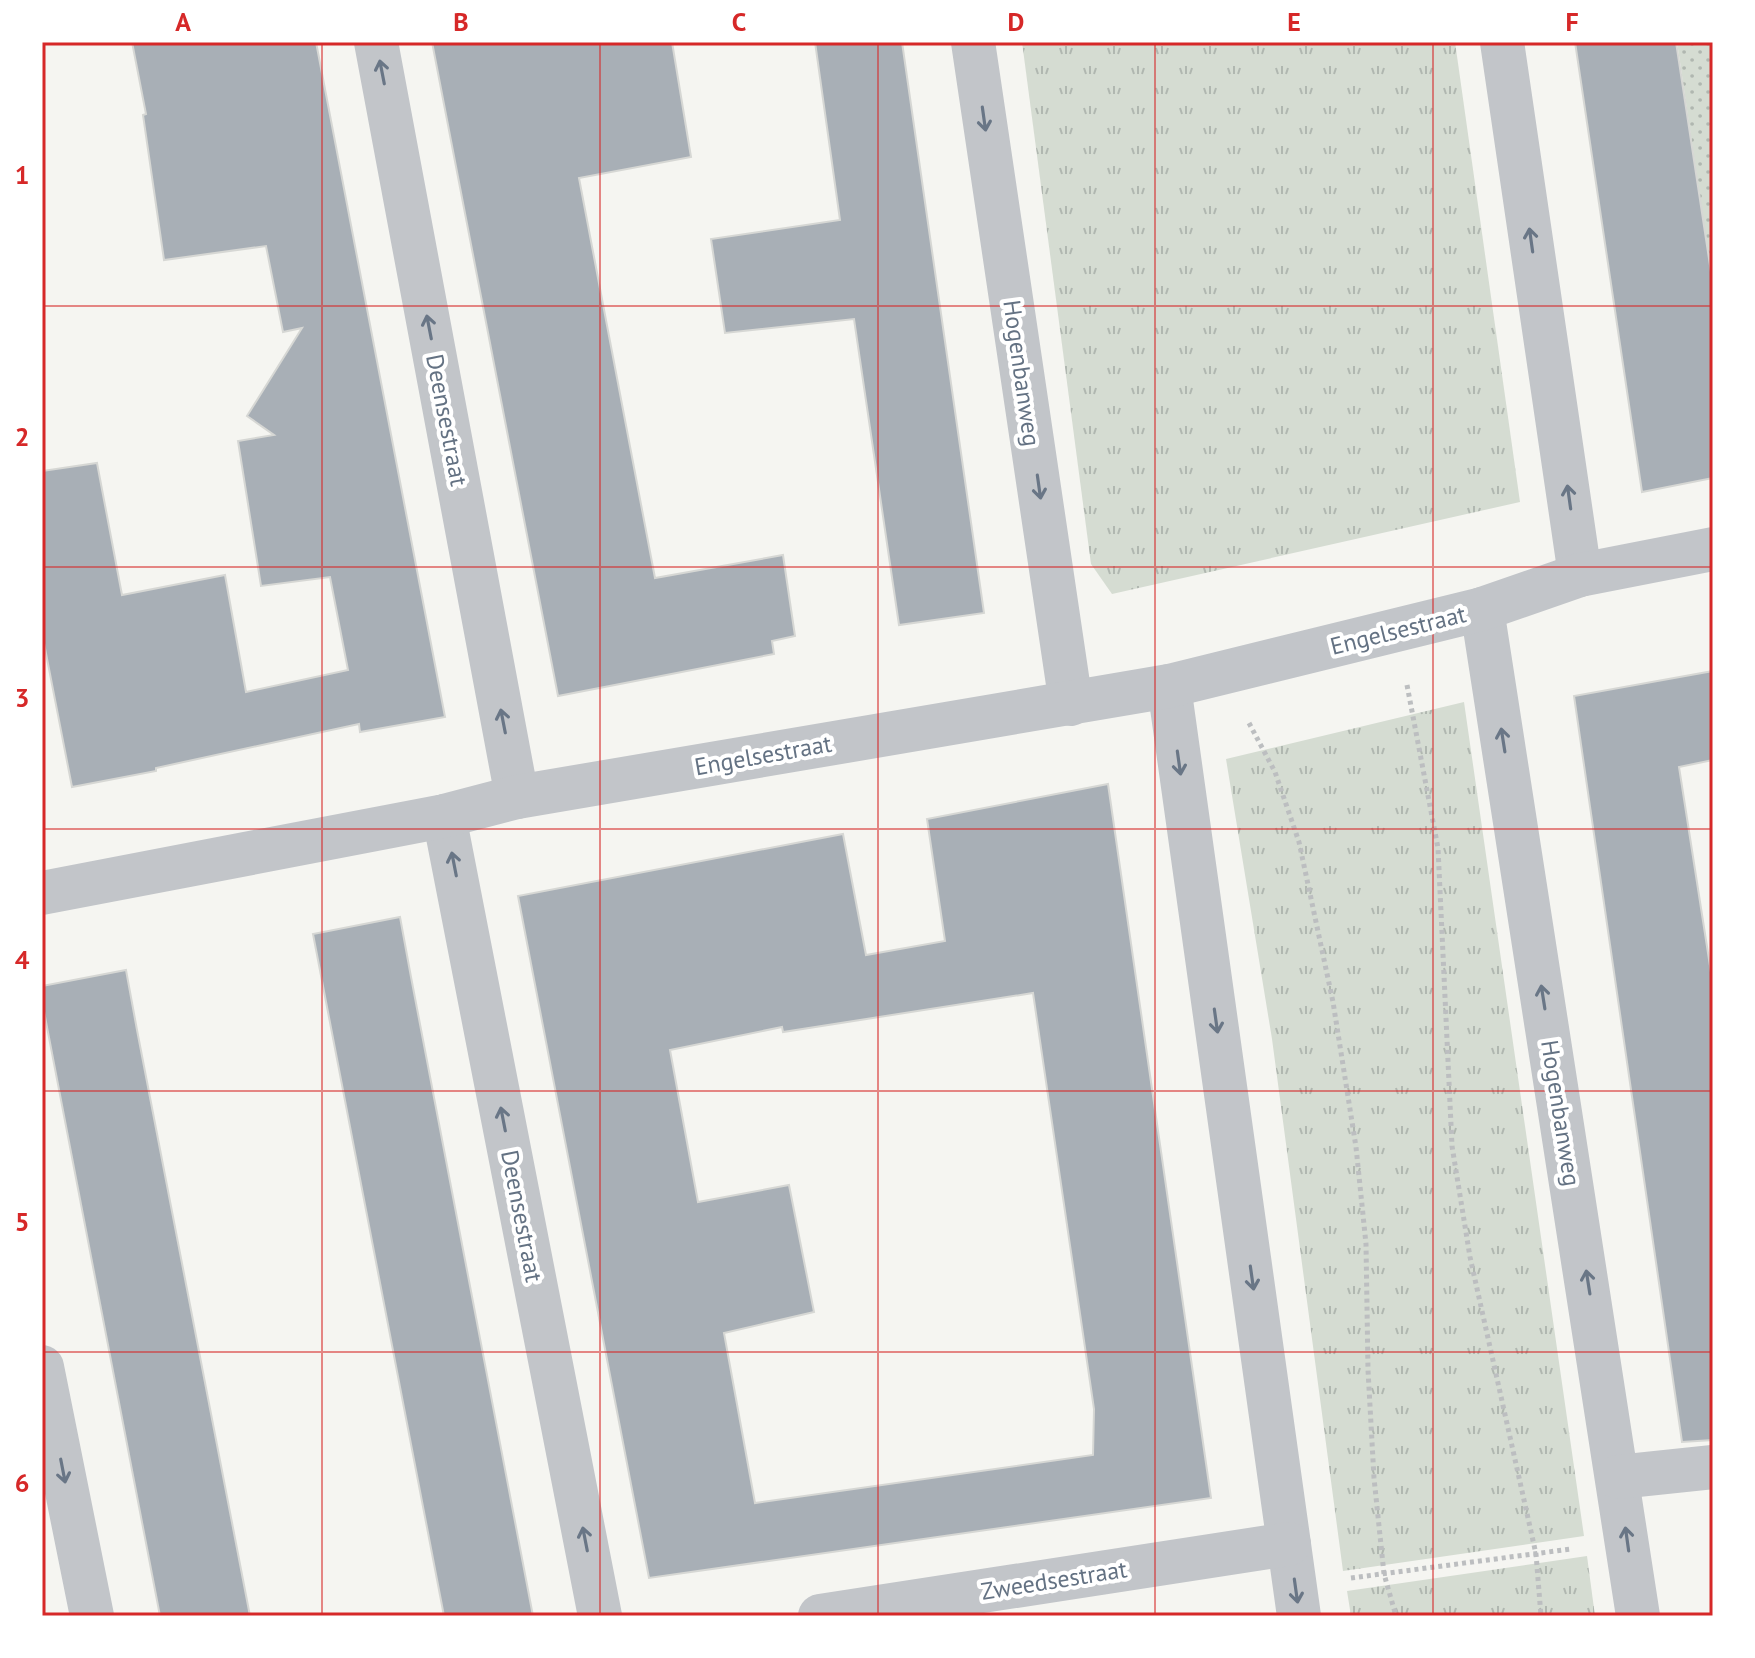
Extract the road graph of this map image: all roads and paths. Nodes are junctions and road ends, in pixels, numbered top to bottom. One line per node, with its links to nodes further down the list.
1 (376, 42): 11 (street, Deensestraat, one-way to 1)
2 (973, 42): 10 (street, Hogenbanweg, one-way to 10)
3 (1502, 42): 5 (street, one-way to 3)
4 (1713, 549): 5 (street, Engelsestraat)
5 (1580, 575): 6 (street, Engelsestraat)
6 (1482, 609): 7 (street, Engelsestraat); 16 (street, Hogenbanweg, one-way to 6)
7 (1397, 630): 8 (street, Engelsestraat); 18 (path)
8 (1222, 673): 9 (street, Engelsestraat); 19 (path)
9 (1169, 686): 10 (street, Engelsestraat); 20 (street, one-way to 20)
10 (1071, 704): 11 (street, Engelsestraat)
11 (517, 797): 12 (street, Engelsestraat)
12 (444, 816): 13 (street, Engelsestraat); 22 (street, Deensestraat, one-way to 12)
13 (42, 893)
14 (42, 1367): 21 (street, one-way to 21)
15 (1713, 1467): 16 (street)
16 (1618, 1477): 17 (street, Hogenbanweg, one-way to 16)
17 (1627, 1542): 18 (path); 26 (street, Hogenbanweg)
18 (1536, 1554): 19 (path); 25 (path)
19 (1384, 1574): 20 (path); 24 (path)
20 (1295, 1582): 23 (street, Zweedsestraat)
21 (92, 1616)
22 (600, 1616)
23 (820, 1616)
24 (1396, 1616)
25 (1541, 1616)
26 (1638, 1616)

